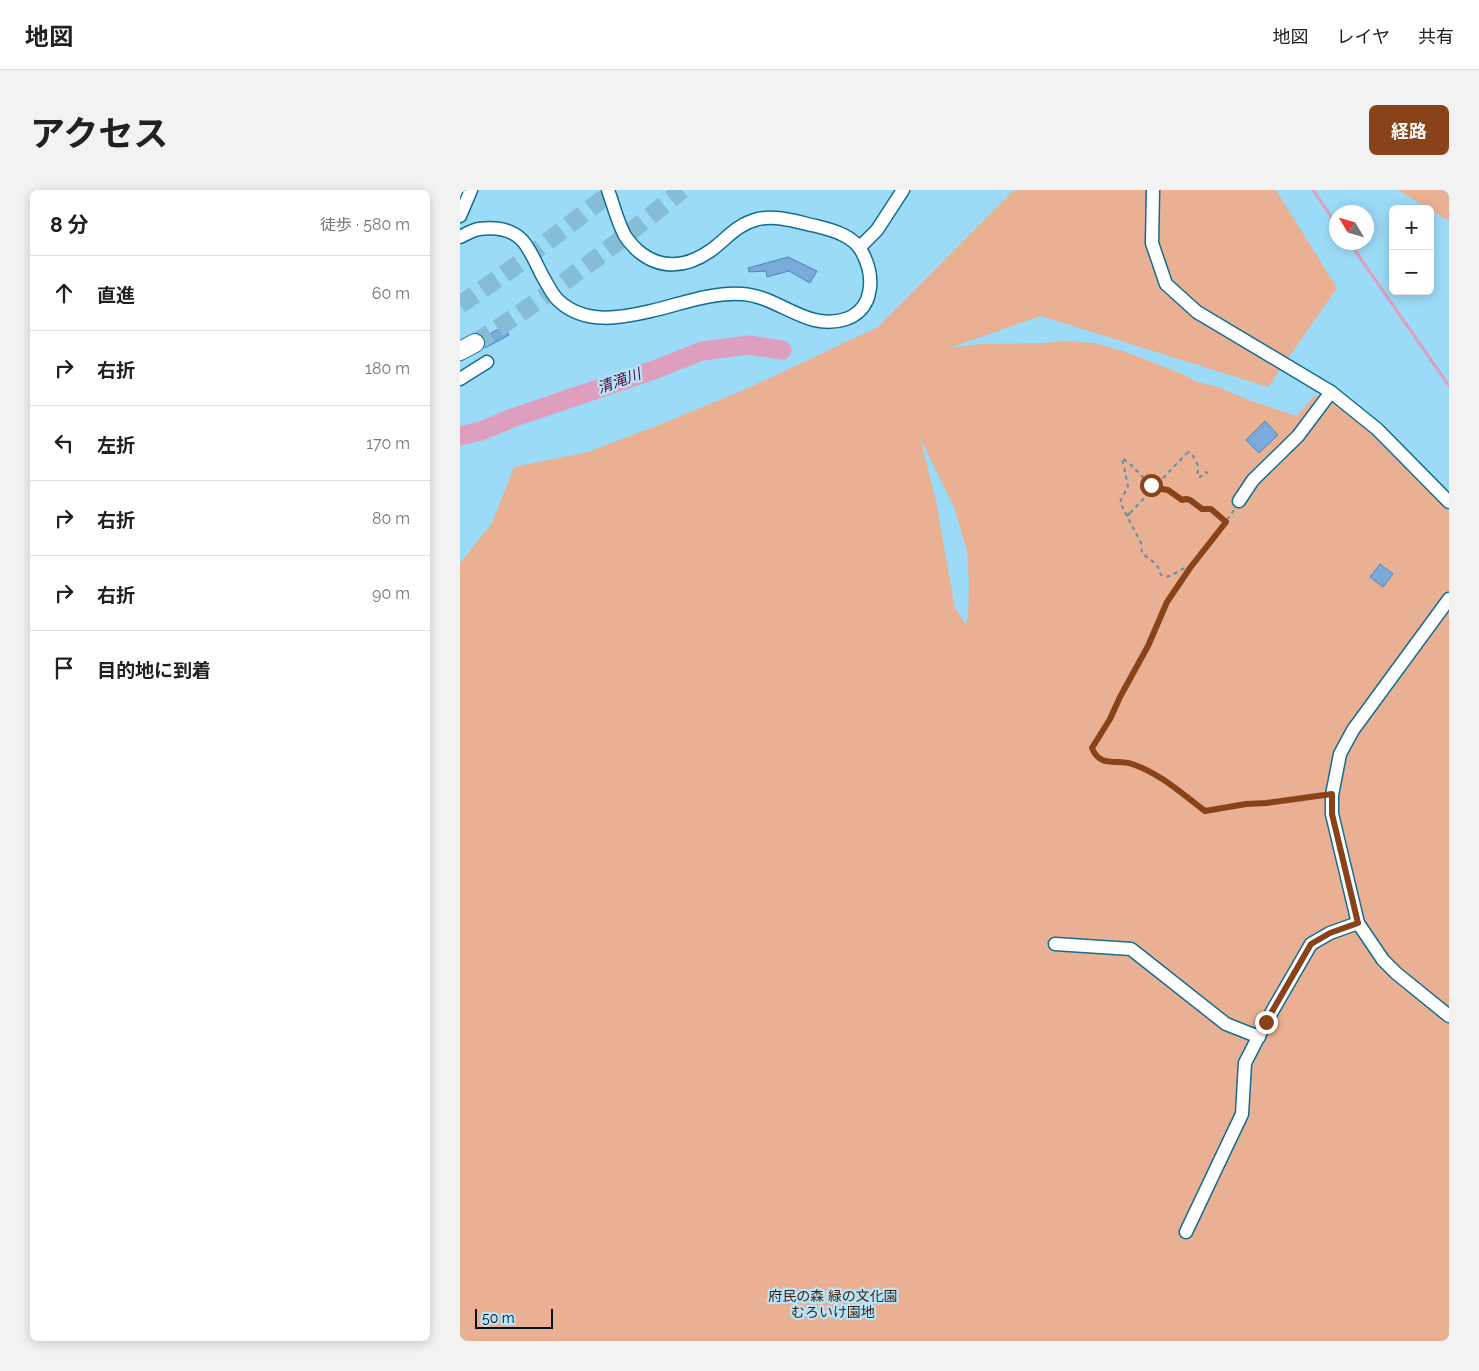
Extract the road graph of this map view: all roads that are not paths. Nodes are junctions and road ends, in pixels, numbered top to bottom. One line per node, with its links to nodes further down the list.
1 (471, 190): 5 (street)
2 (608, 190): 7 (street)
3 (903, 190): 7 (street)
4 (1152, 190): 10 (street)
5 (460, 216)
6 (460, 237): 7 (street)
7 (860, 248)
8 (487, 362): 9 (street)
9 (460, 379)
10 (1331, 392): 11 (street); 12 (street)
11 (1240, 501)
12 (1449, 502)
13 (1449, 599): 14 (street)
14 (1358, 923): 16 (street); 17 (street)
15 (1055, 944): 17 (street)
16 (1449, 1016)
17 (1259, 1037): 18 (street)
18 (1186, 1232)

